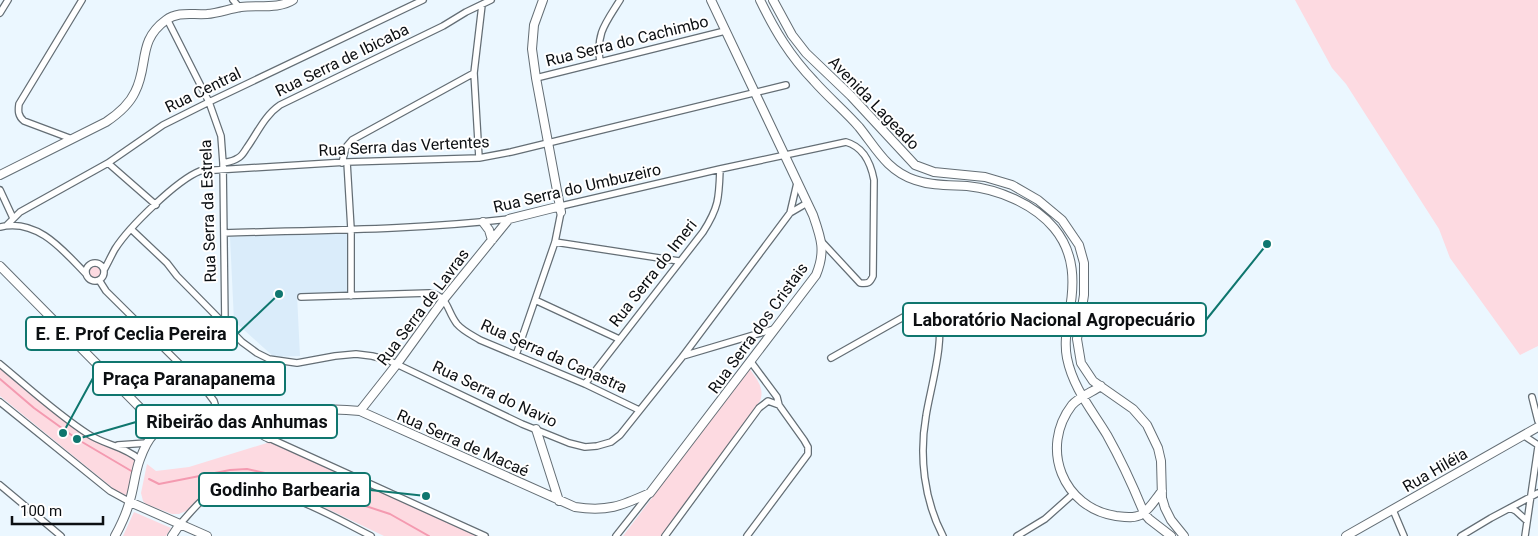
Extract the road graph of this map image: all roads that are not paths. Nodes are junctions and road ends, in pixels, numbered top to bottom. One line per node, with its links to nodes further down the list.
1 (8, 0): 14 (street)
2 (82, 0): 23 (street)
3 (233, 0): 13 (street)
4 (293, 0): 13 (street)
5 (423, 0): 22 (street, Rua Central)
6 (491, 0): 12 (street, Rua Serra de Ibicaba)
7 (543, 0): 19 (street)
8 (620, 0): 17 (street)
9 (711, 0): 16 (street, Rua Serra dos Cristais)
10 (760, 0): 74 (street, Avenida Lageado)
11 (773, 0): 72 (street, Avenida Lageado)
12 (482, 5): 18 (street); 29 (street, Rua Serra de Ibicaba)
13 (240, 8): 15 (street)
14 (0, 13)
15 (167, 19): 22 (street, Rua Serra da Estrela); 23 (street)
16 (725, 31): 17 (street, Rua Serra do Cachimbo); 21 (street, Rua Serra dos Cristais)
17 (600, 62): 19 (street, Rua Serra do Cachimbo)
18 (474, 73): 26 (street); 28 (street)
19 (536, 78): 24 (street)
20 (786, 85): 21 (street, Rua Serra das Vertentes)
21 (754, 93): 24 (street, Rua Serra das Vertentes); 25 (street, Rua Serra dos Cristais)
22 (210, 102): 27 (street, Rua Central); 29 (street, Rua Serra da Estrela)
23 (72, 139): 31 (street)
24 (548, 143): 26 (street, Rua Serra das Vertentes); 36 (street)
25 (783, 155): 30 (street, Rua Serra do Umbuzeiro); 32 (street, Rua Serra dos Cristais); 48 (street, Rua Serra do Umbuzeiro)
26 (479, 158): 28 (street, Rua Serra das Vertentes)
27 (108, 162): 35 (street); 38 (street, Rua Central)
28 (345, 162): 29 (street, Rua Serra das Vertentes); 44 (street)
29 (223, 166): 35 (street, Rua Serra das Vertentes); 45 (street, Rua Serra da Estrela)
30 (720, 169): 36 (street, Rua Serra do Umbuzeiro); 50 (street, Rua Serra do Imeri)
31 (0, 175)
32 (797, 183): 34 (street, Rua Serra dos Cristais); 37 (street, Rua Serra do Navio)
33 (0, 190): 38 (street)
34 (807, 203): 37 (street, Rua Serra do Navio); 48 (street, Rua Serra dos Cristais)
35 (156, 205): 43 (street, Rua Serra das Vertentes)
36 (561, 209): 39 (street, Rua Serra do Umbuzeiro); 47 (street)
37 (790, 213): 66 (street, Rua Serra do Navio)
38 (13, 218): 41 (street, Rua Central)
39 (509, 219): 40 (street, Rua Serra do Umbuzeiro); 46 (street, Rua Serra de Lavras)
40 (483, 222): 44 (street, Rua Serra do Umbuzeiro); 46 (street)
41 (7, 225): 42 (street); 51 (street)
42 (0, 227)
43 (132, 229): 49 (street, Rua Serra das Vertentes); 62 (street, Rua Serra do Navio)
44 (351, 229): 45 (street, Rua Serra do Umbuzeiro); 58 (street)
45 (224, 233): 62 (street, Rua Serra da Estrela)
46 (492, 240): 60 (street, Rua Serra de Lavras)
47 (555, 242): 50 (street); 61 (street)
48 (822, 242): 63 (street, Rua Serra dos Cristais)
49 (110, 256): 52 (street, Rua Serra das Vertentes); 55 (street, Rua Serra das Vertentes)
50 (679, 261): 64 (street, Rua Serra do Imeri)
51 (76, 262): 53 (street); 56 (street)
52 (100, 264): 53 (street); 55 (street)
53 (88, 265): 56 (street)
54 (0, 266): 82 (street)
55 (104, 270): 57 (street)
56 (86, 274): 57 (street)
57 (99, 280): 79 (street)
58 (351, 296): 59 (street); 60 (street)
59 (301, 297)
60 (444, 300): 65 (street, Rua Serra da Canastra); 70 (street, Rua Serra de Lavras)
61 (535, 300): 64 (street); 65 (street)
62 (225, 324): 70 (street, Rua Serra do Navio)
63 (777, 328): 66 (street); 68 (street, Rua Serra dos Cristais)
64 (619, 340): 71 (street, Rua Serra do Imeri)
65 (516, 355): 71 (street, Rua Serra da Canastra)
66 (683, 356): 77 (street, Rua Serra do Navio)
67 (831, 358): 113 (street)
68 (751, 362): 76 (street); 93 (street, Rua Serra dos Cristais)
69 (0, 364): 87 (street)
70 (397, 364): 78 (street, Rua Serra de Lavras); 83 (street, Rua Serra do Navio)
71 (585, 384): 77 (street, Rua Serra da Canastra)
72 (1101, 386): 74 (street); 92 (street, Avenida Lageado)
73 (1532, 397): 80 (street)
74 (1083, 398): 95 (street); 101 (street, Avenida Lageado)
75 (0, 402): 98 (street)
76 (779, 405): 111 (street); 112 (street)
77 (639, 410): 83 (street, Rua Serra do Navio)
78 (360, 411): 85 (street, Rua Serra de Macaé); 97 (street, Rua Serra de Macaé)
79 (219, 417): 82 (street); 85 (street)
80 (1538, 421)
81 (1538, 427): 84 (street, Rua Hiléia)
82 (161, 429): 86 (street)
83 (536, 430): 97 (street)
84 (1523, 435): 88 (street); 100 (street, Rua Hiléia)
85 (269, 438): 109 (street)
86 (147, 442): 87 (street); 89 (street)
87 (116, 445): 89 (street)
88 (1538, 446): 90 (street)
89 (140, 460): 98 (street)
90 (1536, 481): 96 (street)
91 (0, 485): 104 (street)
92 (1162, 491): 101 (street); 116 (street, Avenida Lageado)
93 (650, 493): 97 (street, Rua Serra de Macaé); 110 (street)
94 (1538, 493): 96 (street)
95 (1073, 494): 101 (street); 114 (street)
96 (1530, 498): 99 (street); 102 (street)
97 (560, 501)
98 (130, 502): 103 (street); 105 (street)
99 (1510, 508): 102 (street); 119 (street)
100 (1393, 510): 117 (street, Rua Hiléia); 118 (street)
101 (1144, 513): 115 (street, Avenida Lageado)
102 (1527, 521): 120 (street)
103 (180, 524): 106 (street); 107 (street); 108 (street)
104 (61, 536)
105 (116, 536)
106 (172, 536)
107 (207, 536)
108 (371, 536)
109 (485, 536)
110 (616, 536)
111 (665, 536)
112 (747, 536)
113 (943, 536)
114 (1016, 536)
115 (1171, 536)
116 (1184, 536)
117 (1346, 536)
118 (1404, 536)
119 (1461, 536)
120 (1525, 536)

